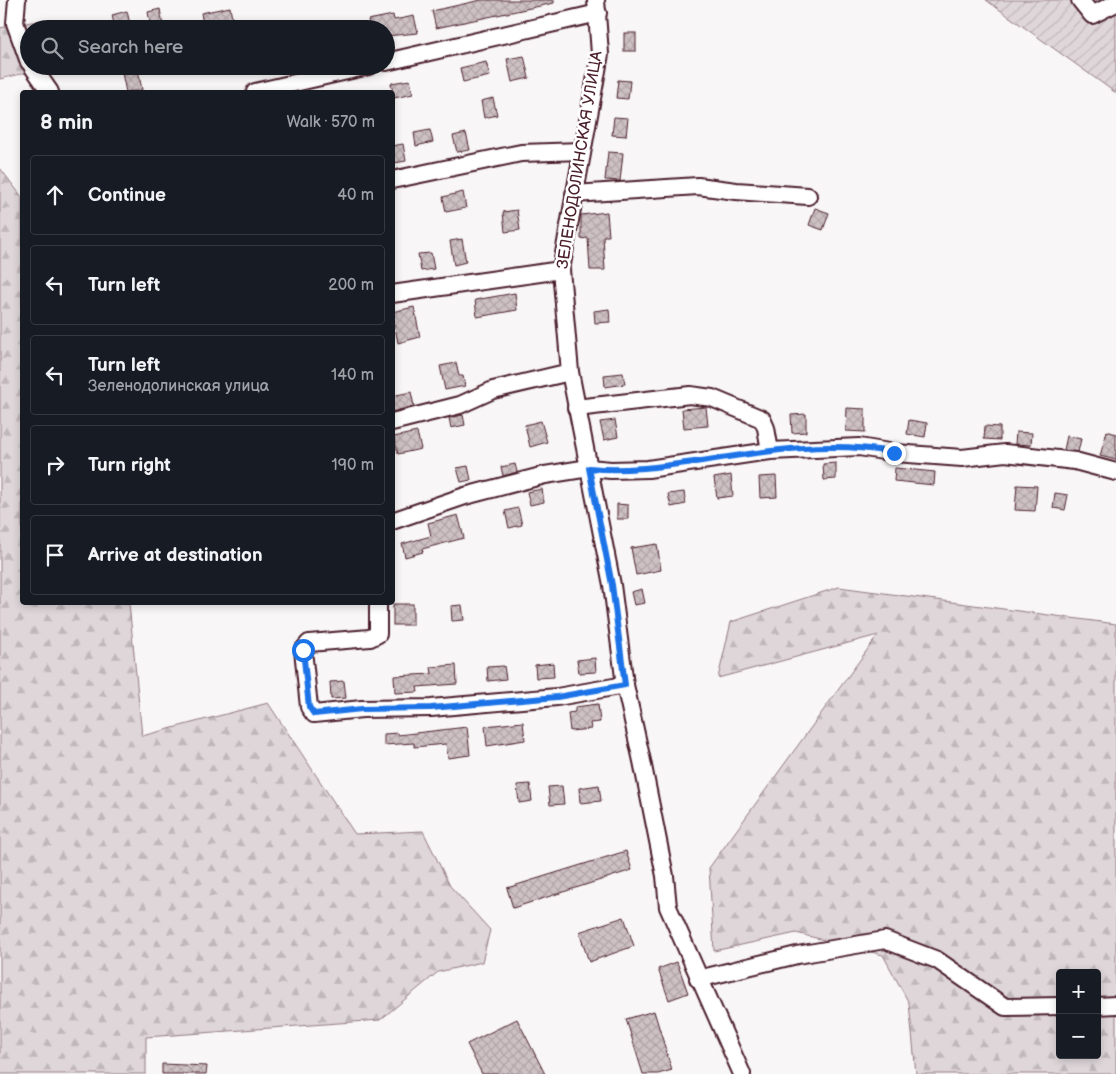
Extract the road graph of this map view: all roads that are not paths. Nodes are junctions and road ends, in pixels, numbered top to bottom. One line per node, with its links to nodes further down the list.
1 (17, 0): 5 (street)
2 (1080, 0): 3 (street)
3 (1116, 3)
4 (597, 6): 6 (street); 11 (street, ЗЕЛЕНОДОЛИНСКАЯ УЛИЦА)
5 (20, 37)
6 (395, 60)
7 (38, 75): 9 (street)
8 (330, 75): 10 (street)
9 (49, 90)
10 (264, 90)
11 (582, 151): 12 (street); 13 (street, ЗЕЛЕНОДОЛИНСКАЯ УЛИЦА)
12 (395, 179)
13 (574, 194): 14 (street); 15 (street, ЗЕЛЕНОДОЛИНСКАЯ УЛИЦА)
14 (808, 196)
15 (561, 270): 16 (street); 17 (street, ЗЕЛЕНОДОЛИНСКАЯ УЛИЦА)
16 (395, 294)
17 (570, 372): 18 (street, ЗЕЛЕНОДОЛИНСКАЯ УЛИЦА); 19 (street)
18 (576, 408): 20 (street); 21 (street, ЗЕЛЕНОДОЛИНСКАЯ УЛИЦА)
19 (395, 421)
20 (770, 451): 21 (street); 22 (street)
21 (589, 468): 23 (street); 25 (street, ЗЕЛЕНОДОЛИНСКАЯ УЛИЦА)
22 (1116, 472)
23 (395, 519)
24 (378, 605): 25 (street)
25 (625, 685): 26 (street, ЗЕЛЕНОДОЛИНСКАЯ УЛИЦА)
26 (698, 979): 28 (street); 30 (street, ЗЕЛЕНОДОЛИНСКАЯ УЛИЦА)
27 (1116, 1005): 29 (street)
28 (1056, 1006)
29 (1101, 1006)
30 (742, 1074)

